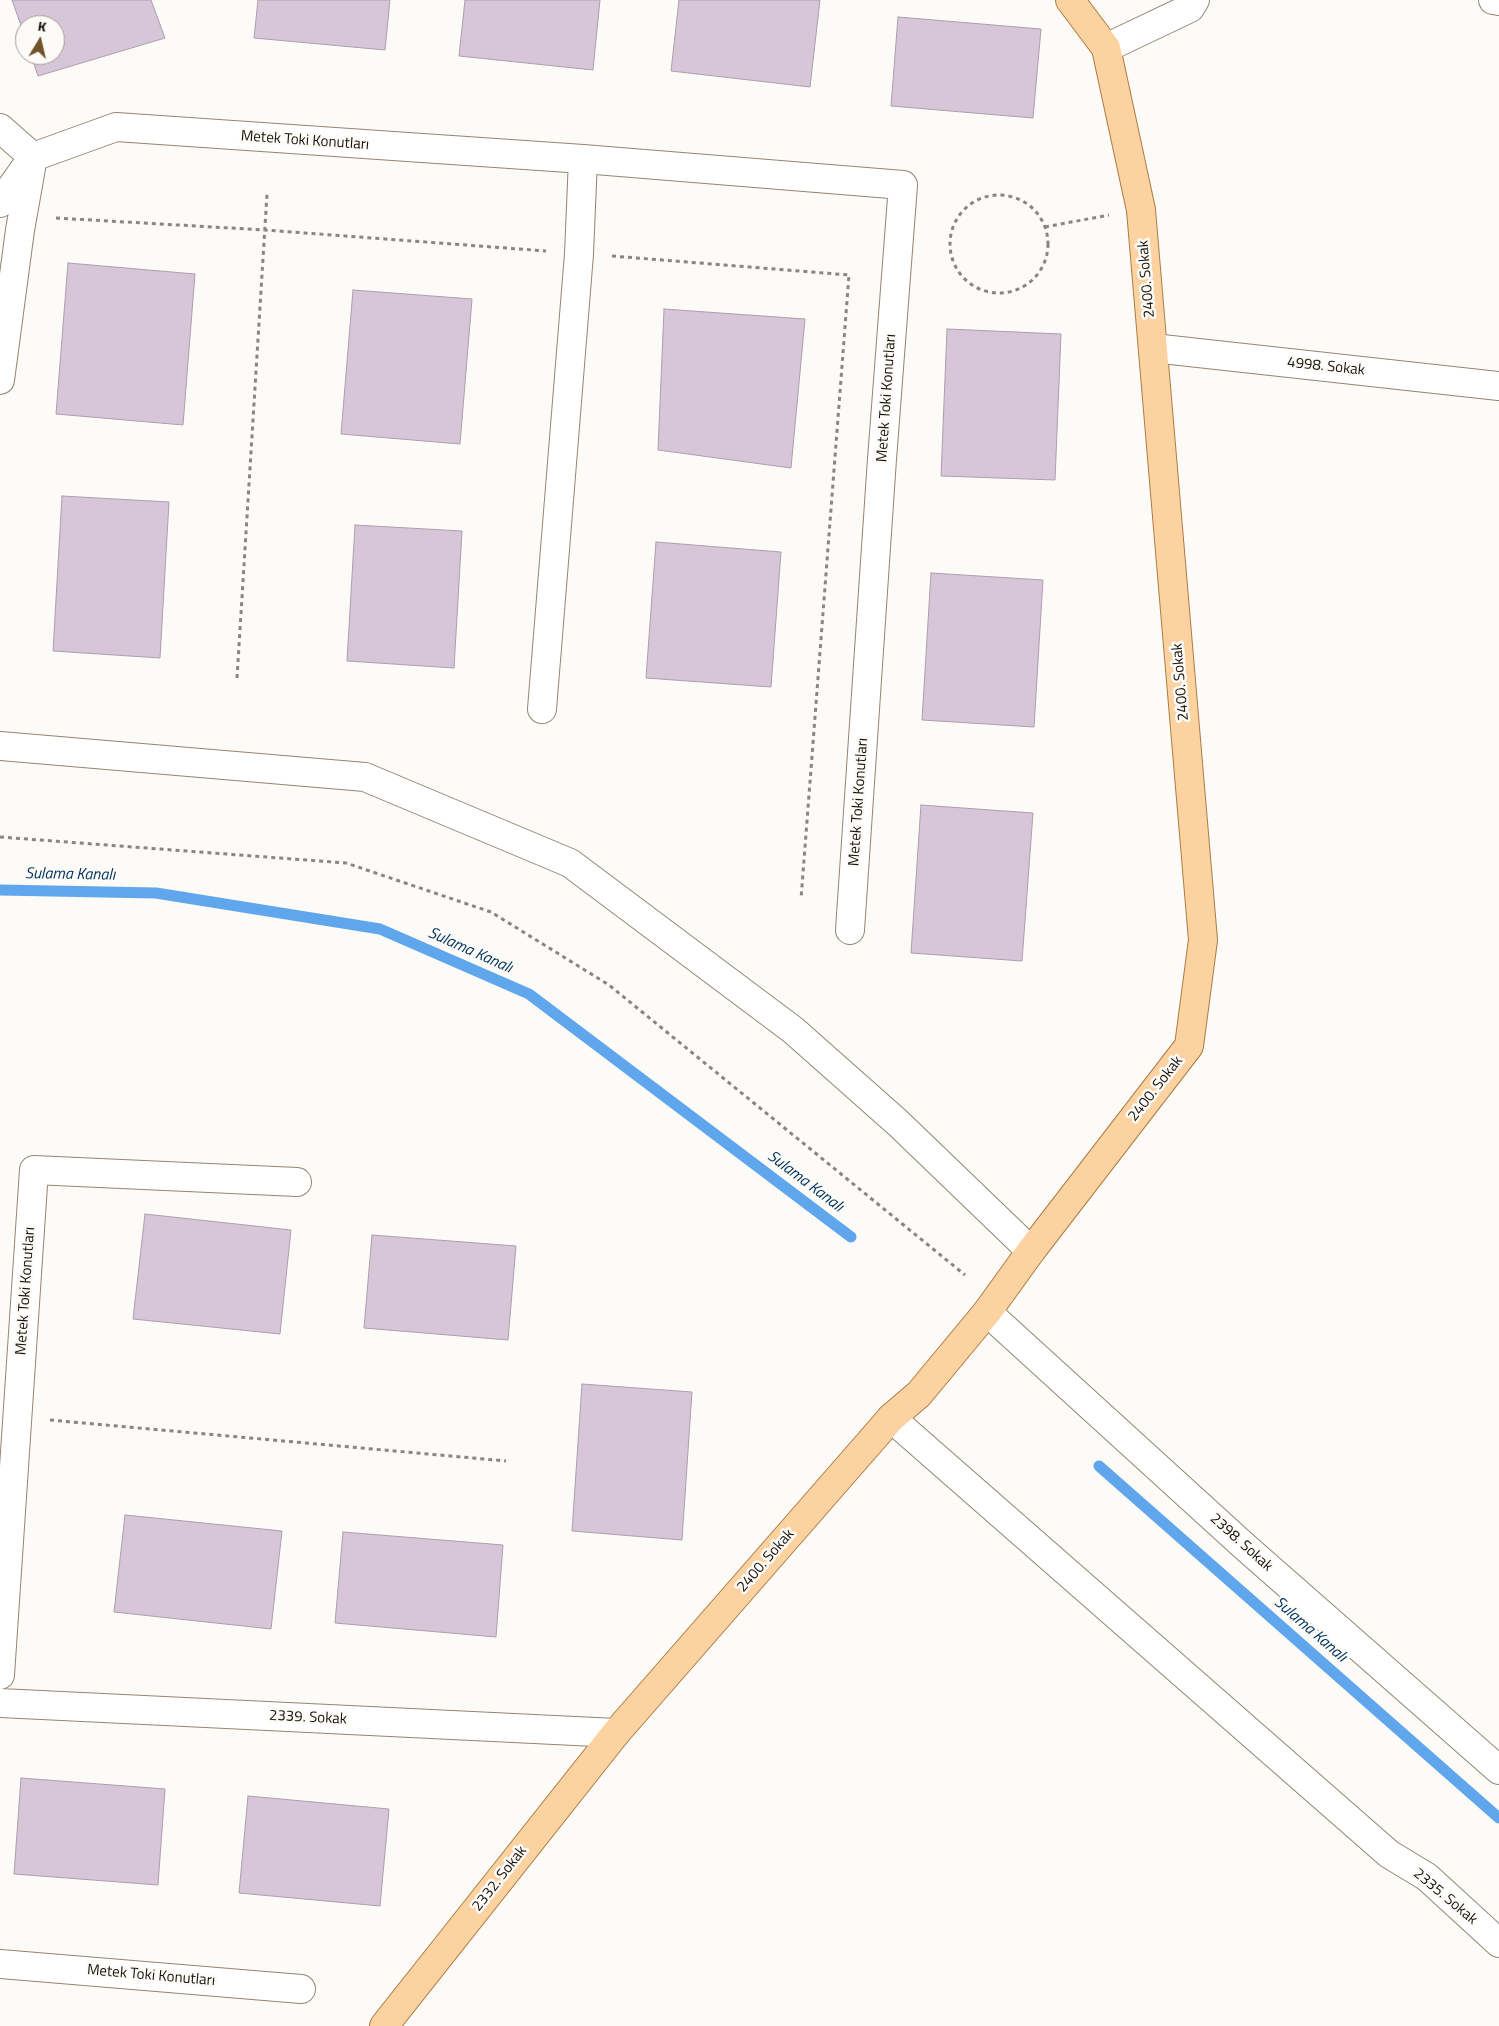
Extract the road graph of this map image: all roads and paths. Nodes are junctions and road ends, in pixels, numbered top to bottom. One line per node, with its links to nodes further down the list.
1 (1070, 0): 5 (main road, 2400. Sokak)
2 (1195, 0): 5 (street)
3 (1493, 0): 4 (street)
4 (1499, 1)
5 (1106, 48): 11 (main road, 2400. Sokak)
6 (0, 128): 7 (street)
7 (33, 158): 8 (street, Metek Toki Konutları); 10 (street); 17 (street)
8 (584, 159): 15 (street); 24 (street, Metek Toki Konutları)
9 (267, 194): 14 (path)
10 (0, 202)
11 (1141, 210): 13 (path); 16 (main road, 2400. Sokak)
12 (53, 218): 14 (path)
13 (1045, 227): 13 (path)
14 (265, 230): 15 (path); 19 (path)
15 (579, 254): 20 (street); 23 (path)
16 (1153, 348): 18 (street, 4998. Sokak); 26 (main road, 2400. Sokak)
17 (0, 380)
18 (1499, 386)
19 (237, 678)
20 (542, 709)
21 (0, 746): 26 (street)
22 (0, 837): 27 (path)
23 (802, 899)
24 (850, 930)
25 (297, 1182): 29 (street, Metek Toki Konutları)
26 (1031, 1251): 28 (main road, 2400. Sokak)
27 (964, 1276)
28 (987, 1312): 30 (main road, 2400. Sokak); 35 (street, 2398. Sokak)
29 (17, 1417): 31 (path); 32 (street, Metek Toki Konutları)
30 (891, 1418): 34 (main road, 2400. Sokak); 36 (street, 2335. Sokak)
31 (506, 1461)
32 (0, 1675)
33 (0, 1703): 34 (street, 2339. Sokak)
34 (616, 1733): 39 (main road, 2332. Sokak)
35 (1499, 1770)
36 (1499, 1943)
37 (0, 1964): 38 (street, Metek Toki Konutları)
38 (301, 1989)
39 (384, 2026)

